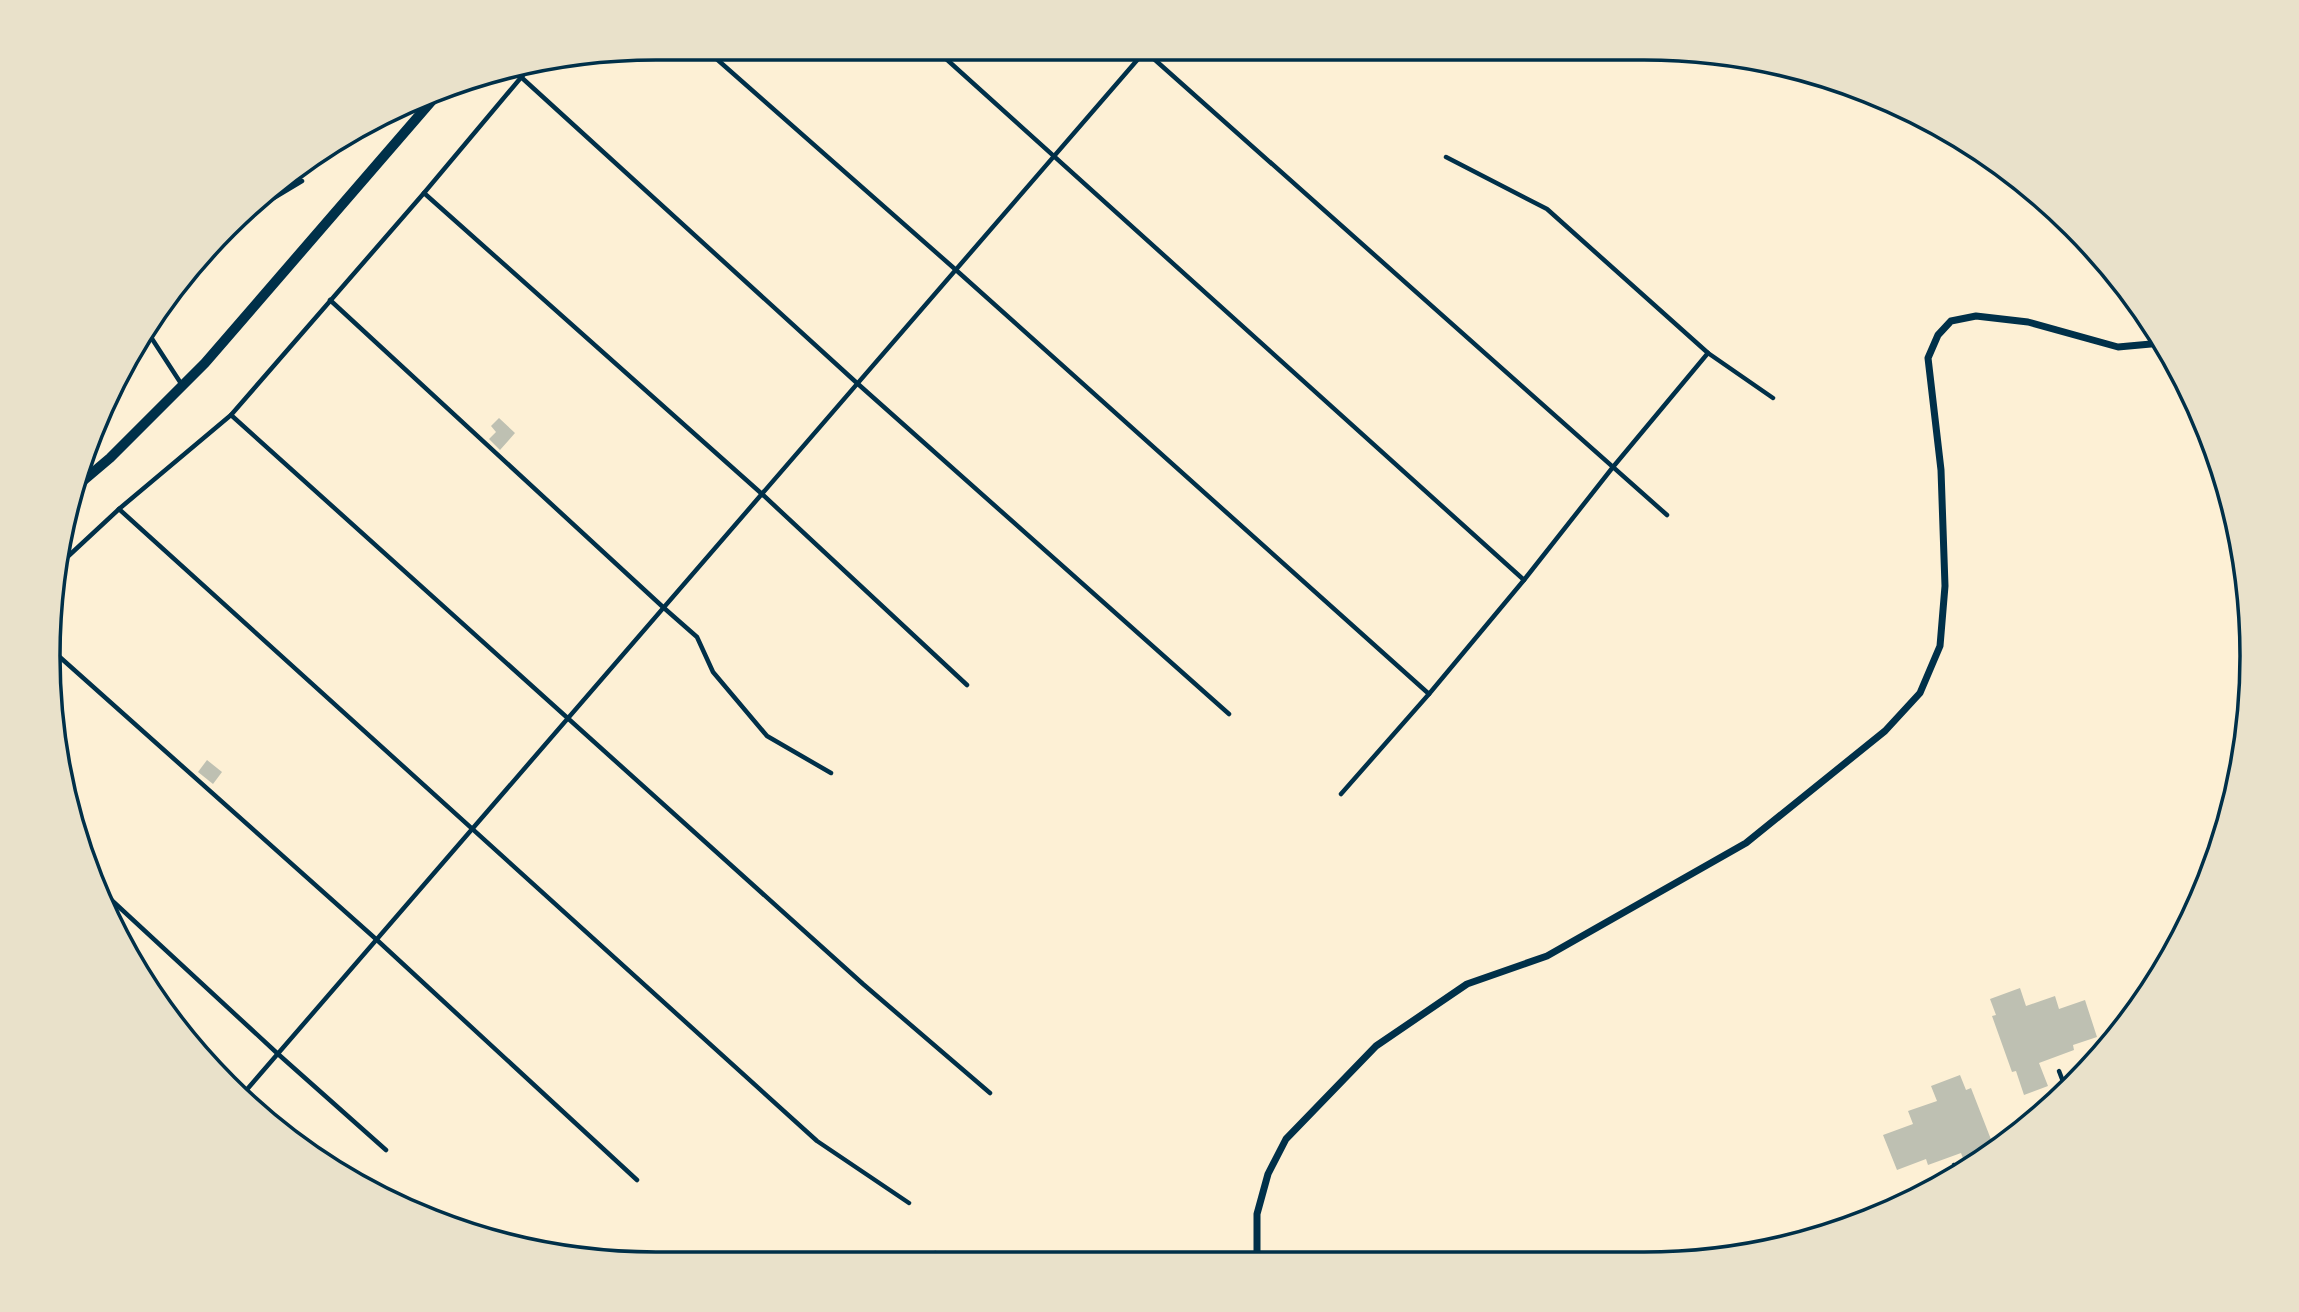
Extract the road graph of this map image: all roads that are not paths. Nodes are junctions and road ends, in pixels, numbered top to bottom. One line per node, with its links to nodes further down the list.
1 (718, 60): 13 (lane)
2 (947, 60): 8 (lane)
3 (1137, 60): 8 (lane)
4 (1155, 60): 22 (lane)
5 (523, 75): 6 (lane)
6 (521, 78): 11 (lane); 18 (lane)
7 (428, 105): 19 (street)
8 (1054, 157): 13 (lane); 28 (lane)
9 (1446, 157): 17 (lane)
10 (302, 181): 12 (lane)
11 (424, 193): 14 (lane); 24 (lane)
12 (278, 195)
13 (956, 270): 18 (lane); 32 (lane)
14 (330, 300): 21 (lane); 29 (lane)
15 (152, 338): 19 (lane)
16 (2151, 344): 48 (street)
17 (1708, 354): 20 (lane); 22 (lane)
18 (858, 384): 24 (lane); 33 (lane)
19 (182, 386): 23 (street)
20 (1773, 398)
21 (231, 415): 25 (lane); 34 (lane)
22 (1613, 467): 26 (lane); 28 (lane)
23 (87, 477)
24 (762, 494): 29 (lane); 31 (lane)
25 (118, 509): 27 (lane); 37 (lane)
26 (1667, 515)
27 (68, 556)
28 (1524, 580): 32 (lane)
29 (664, 608): 34 (lane); 35 (lane)
30 (60, 657): 39 (lane)
31 (967, 685)
32 (1429, 694): 36 (lane)
33 (1229, 714)
34 (568, 718): 37 (lane); 44 (lane)
35 (831, 773)
36 (1341, 794)
37 (473, 828): 39 (lane); 47 (lane)
38 (113, 901): 40 (lane)
39 (377, 940): 40 (lane); 46 (lane)
40 (278, 1054): 43 (lane); 45 (lane)
41 (2059, 1071): 42 (lane)
42 (2063, 1080)
43 (247, 1090)
44 (990, 1093)
45 (386, 1150)
46 (637, 1180)
47 (909, 1203)
48 (1257, 1252)

